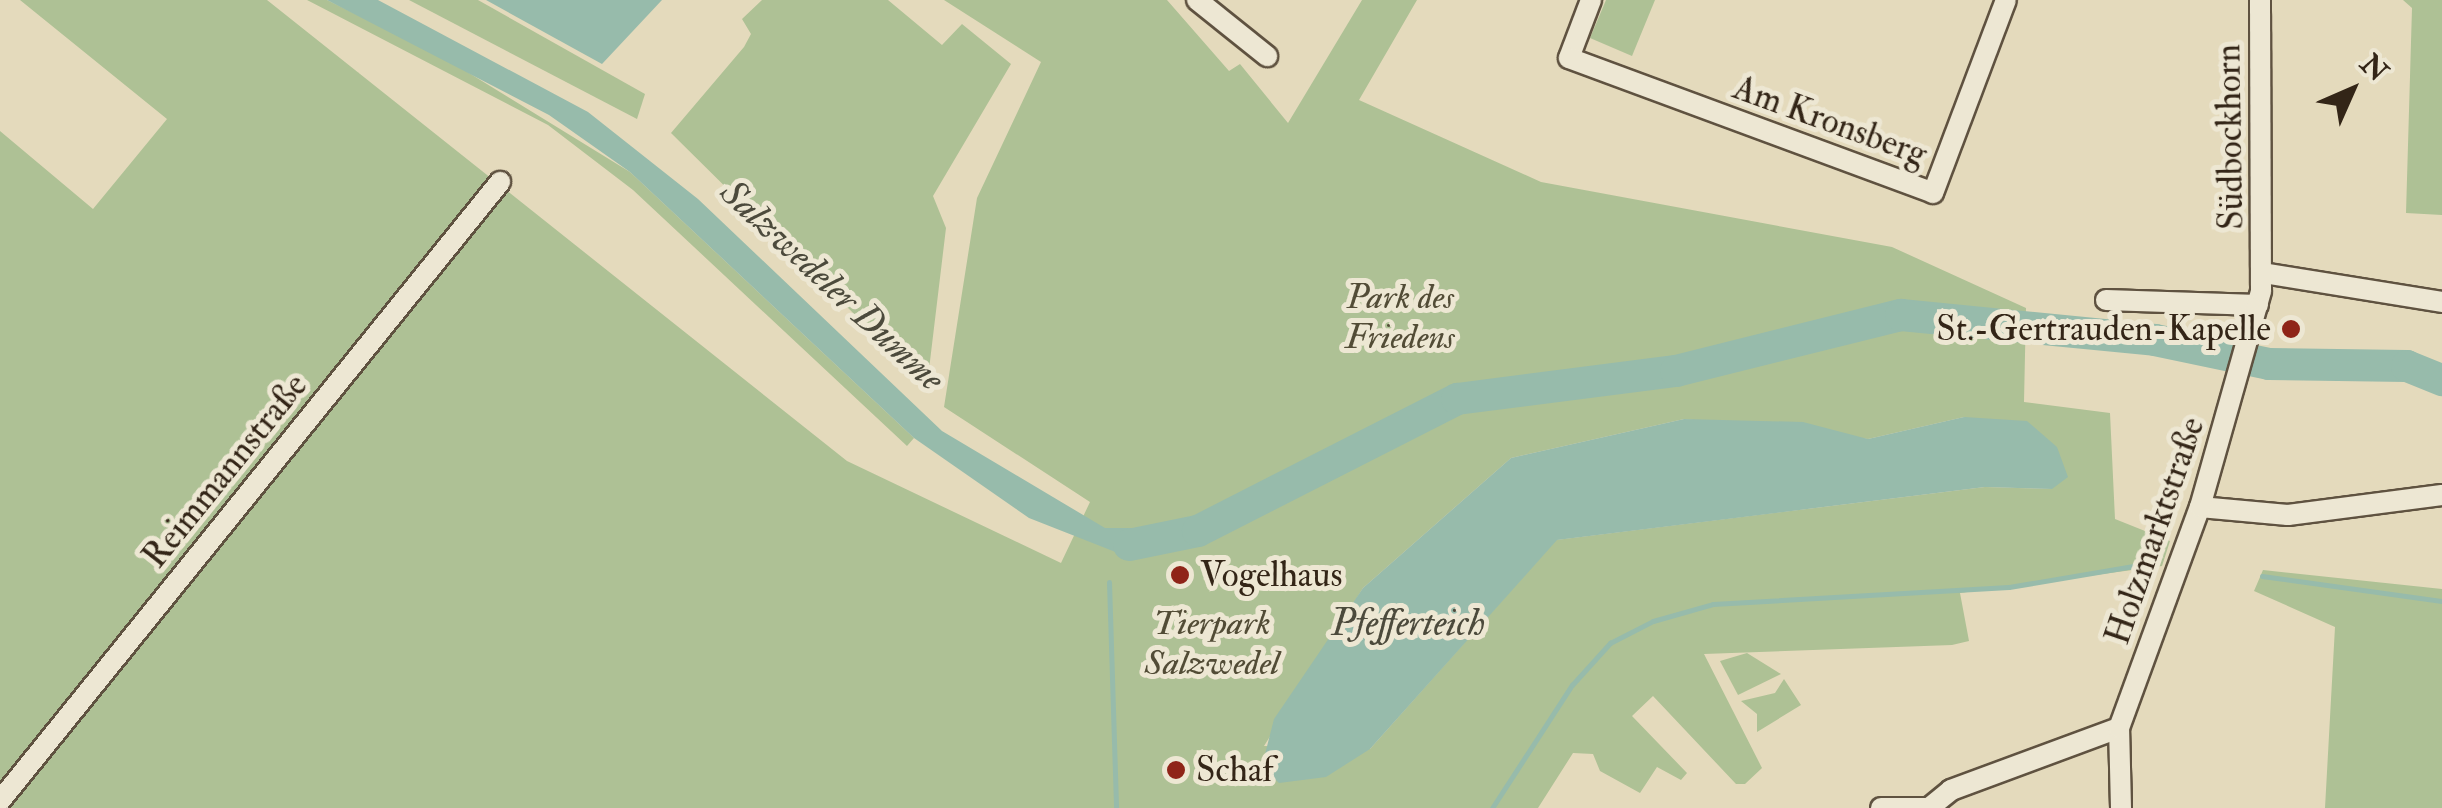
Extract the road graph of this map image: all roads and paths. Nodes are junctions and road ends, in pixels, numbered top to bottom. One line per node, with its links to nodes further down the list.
1 (1197, 0): 5 (street)
2 (1591, 0): 3 (street, Am Kronsberg)
3 (2006, 0)
4 (2260, 0): 7 (street, Südbockhorn)
5 (1267, 56)
6 (500, 182): 14 (street, Reimmannstraße)
7 (2264, 273): 9 (street); 10 (street, Holzmarktstraße)
8 (2106, 300): 10 (street)
9 (2442, 302)
10 (2258, 305): 12 (street, Holzmarktstraße)
11 (2442, 495): 12 (street)
12 (2200, 507): 13 (street, Holzmarktstraße)
13 (2119, 728): 16 (street); 17 (street, Holzmarktstraße)
14 (0, 800)
15 (1881, 808): 16 (street)
16 (1929, 808)
17 (2121, 808)

